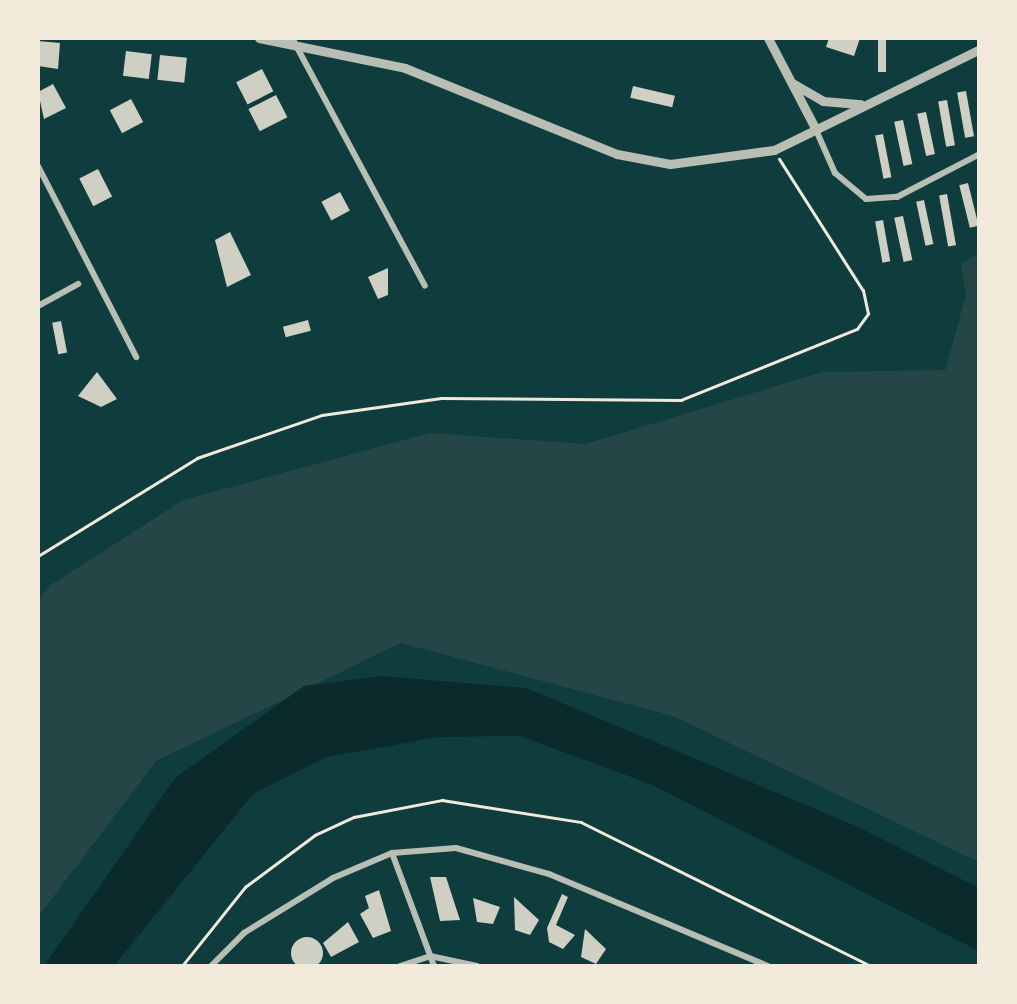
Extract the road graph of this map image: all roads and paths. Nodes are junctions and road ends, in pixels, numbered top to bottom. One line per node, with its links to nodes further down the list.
1 (259, 38): 4 (street)
2 (768, 38): 6 (street)
3 (975, 38): 5 (street)
4 (293, 39): 9 (street); 13 (street)
5 (980, 49): 7 (street)
6 (792, 82): 7 (street); 8 (street)
7 (869, 104): 8 (street)
8 (816, 130): 9 (street); 10 (street)
9 (774, 150): 16 (path)
10 (980, 154)
11 (38, 166): 15 (street)
12 (78, 284): 14 (street)
13 (426, 286)
14 (38, 306)
15 (136, 357)
16 (38, 556)
17 (392, 854): 18 (street); 19 (street); 23 (street)
18 (430, 956): 20 (street); 21 (street); 22 (street)
19 (211, 966)
20 (400, 966)
21 (434, 966)
22 (477, 966)
23 (768, 966)

